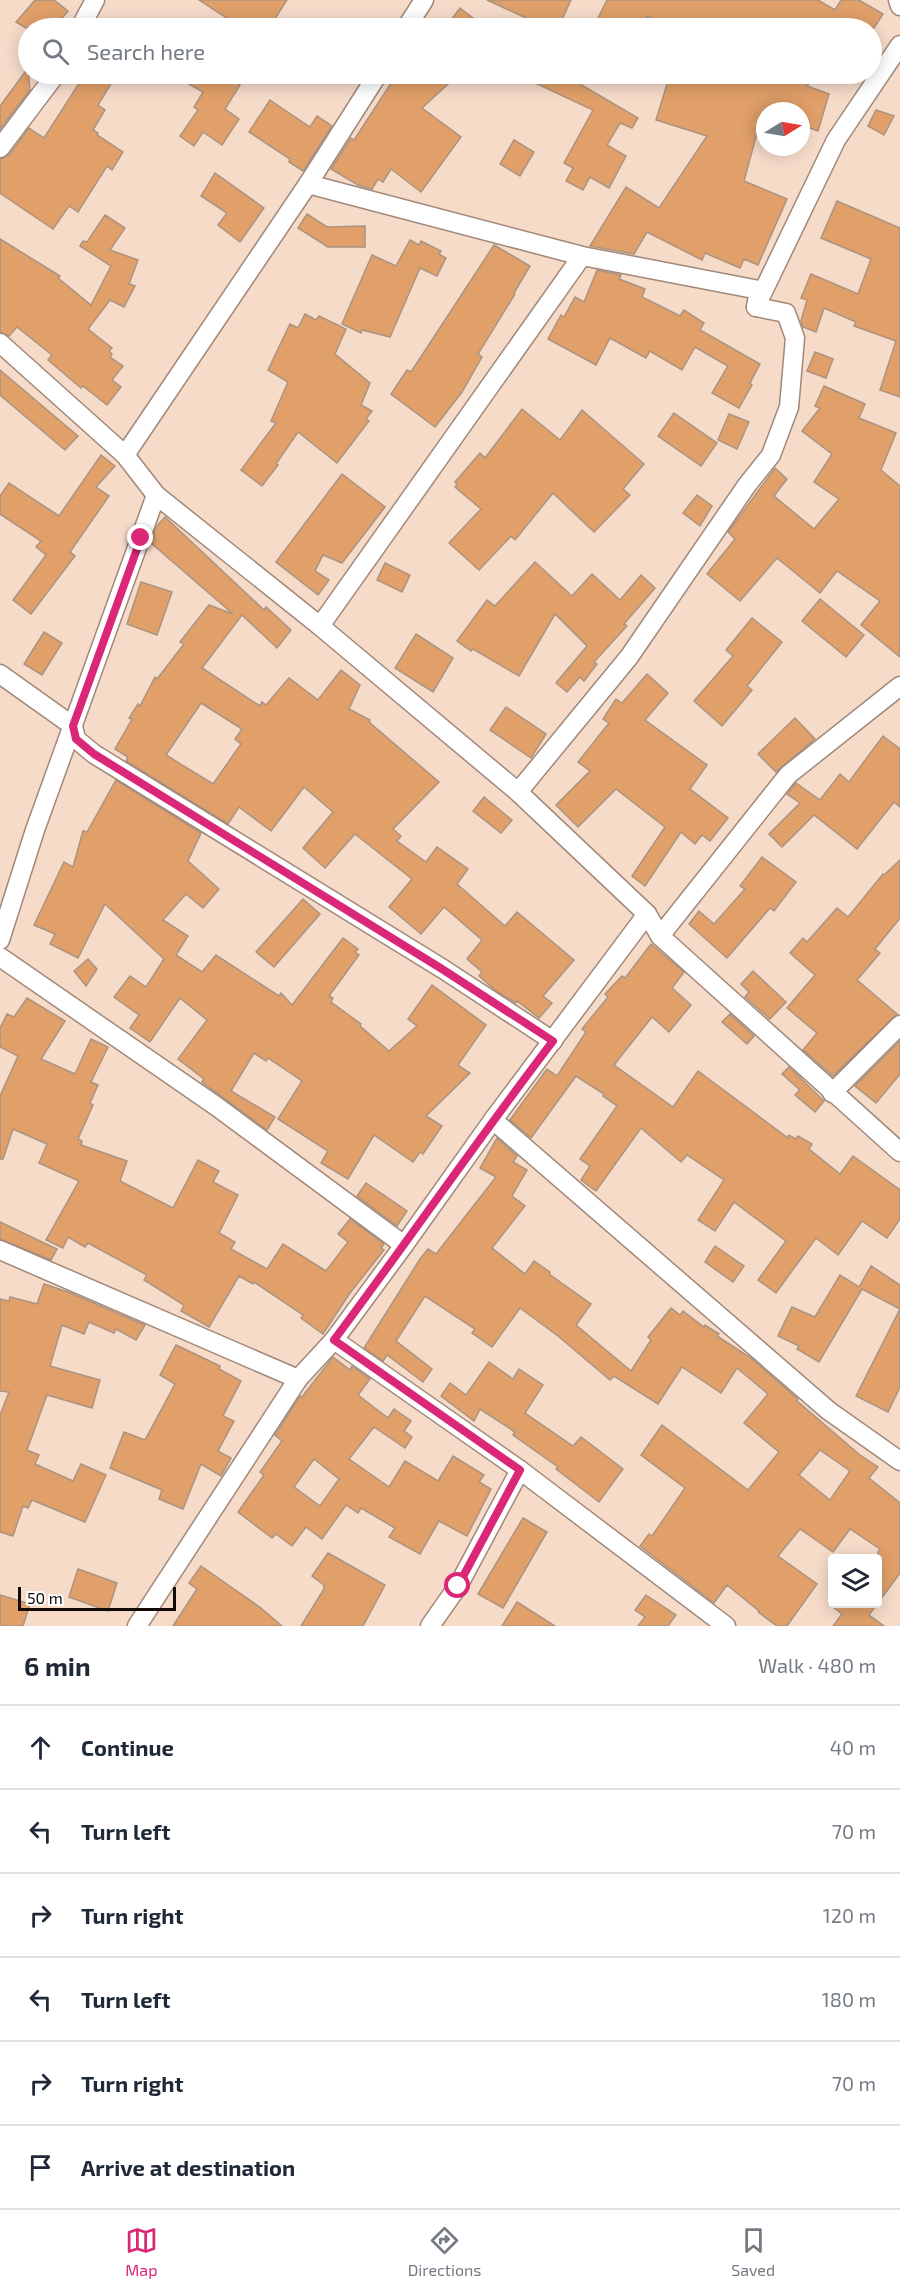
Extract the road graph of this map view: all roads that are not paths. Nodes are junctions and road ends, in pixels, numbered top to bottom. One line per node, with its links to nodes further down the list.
1 (95, 0): 5 (street)
2 (424, 0): 6 (street)
3 (898, 0): 4 (street)
4 (900, 6)
5 (85, 18)
6 (412, 18)
7 (900, 45): 8 (street)
8 (882, 72)
9 (48, 84): 12 (street)
10 (372, 84): 13 (street)
11 (874, 84): 15 (street)
12 (0, 148)
13 (308, 184): 14 (street); 17 (street)
14 (582, 256): 15 (street); 19 (street)
15 (756, 307): 23 (street)
16 (0, 343): 17 (street)
17 (125, 455): 18 (street)
18 (156, 495): 19 (street); 22 (street)
19 (320, 626): 23 (street)
20 (0, 674): 22 (street)
21 (900, 686): 25 (street)
22 (73, 726): 26 (street); 29 (street)
23 (518, 792): 24 (street)
24 (647, 914): 25 (street); 29 (street)
25 (660, 936): 30 (street)
26 (0, 940)
27 (0, 957): 33 (street)
28 (900, 1024): 30 (street)
29 (553, 1041): 31 (street)
30 (832, 1092): 32 (street)
31 (493, 1120): 33 (street); 37 (street)
32 (900, 1152)
33 (404, 1245): 35 (street)
34 (0, 1250): 36 (street)
35 (334, 1340): 36 (street); 38 (street)
36 (298, 1379): 39 (street)
37 (900, 1461)
38 (520, 1470): 40 (street); 41 (street)
39 (137, 1626)
40 (430, 1626)
41 (726, 1626)

